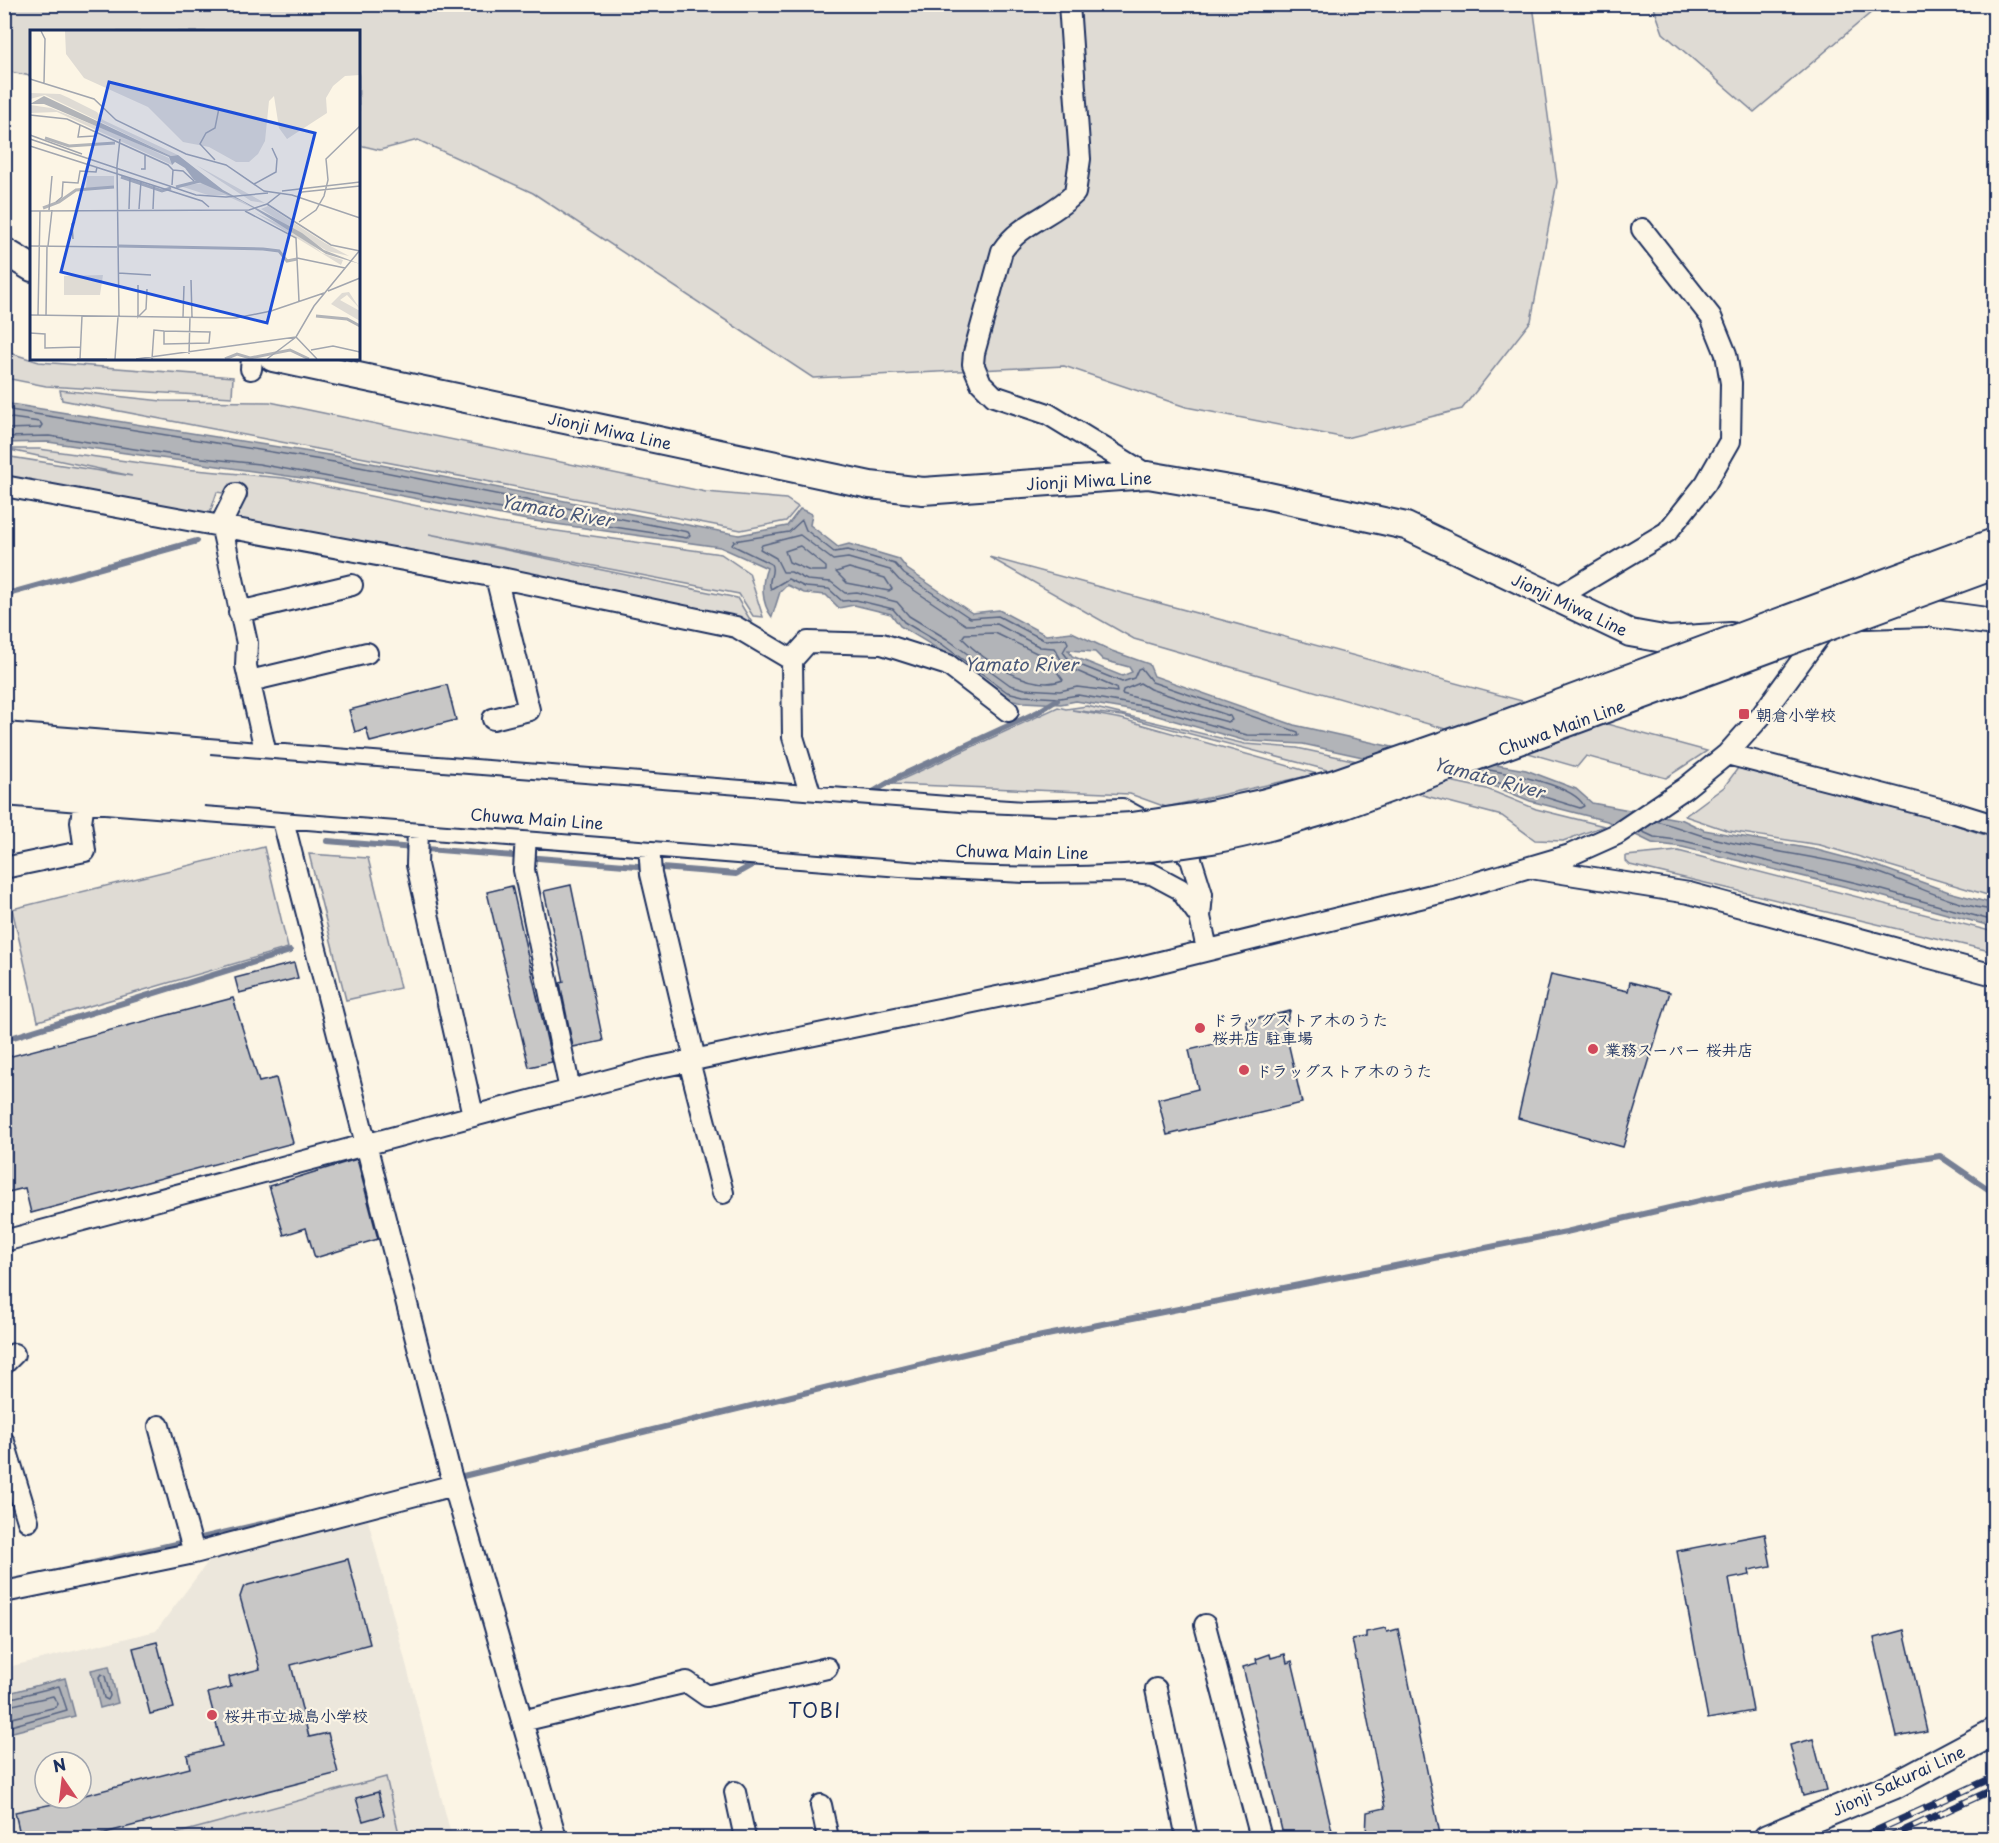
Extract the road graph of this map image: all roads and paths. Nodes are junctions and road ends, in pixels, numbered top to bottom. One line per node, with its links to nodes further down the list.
1 (1069, 4): 6 (street)
2 (1642, 229): 15 (street)
3 (4, 251): 4 (main road)
4 (30, 267)
5 (258, 362): 6 (main road, Jionji Miwa Line)
6 (1148, 475): 15 (main road, Jionji Miwa Line)
7 (4, 486): 9 (street)
8 (236, 494): 9 (street)
9 (221, 524): 13 (street); 16 (street)
10 (1995, 534): 17 (street)
11 (1995, 542): 29 (main road, Chuwa Main Line, bridge)
12 (1995, 566): 29 (main road, Chuwa Main Line, bridge)
13 (496, 577): 20 (street); 23 (street)
14 (352, 585): 16 (street)
15 (1555, 599): 17 (main road, Jionji Miwa Line)
16 (239, 612): 21 (street)
17 (1833, 616): 18 (main road, Jionji Miwa Line); 27 (street)
18 (1993, 618)
19 (367, 653): 21 (street)
20 (792, 660): 22 (street); 31 (street)
21 (250, 681): 26 (street)
22 (1008, 711)
23 (493, 719)
24 (4, 733): 26 (street)
25 (4, 752): 29 (main road, Chuwa Main Line)
26 (266, 754): 31 (street); 33 (street)
27 (1727, 754): 34 (street); 39 (street)
28 (4, 776): 29 (main road, Chuwa Main Line)
29 (207, 780)
30 (4, 795): 32 (street)
31 (811, 796): 40 (street)
32 (84, 801): 33 (street); 38 (street)
33 (281, 815): 35 (street); 46 (street)
34 (1995, 825)
35 (418, 827): 36 (street); 45 (street)
36 (526, 834): 37 (street); 44 (street)
37 (649, 845): 40 (street); 43 (street)
38 (4, 868)
39 (1531, 868): 41 (street); 42 (street)
40 (1200, 917): 41 (street)
41 (1207, 949): 43 (street)
42 (1995, 975)
43 (692, 1060): 44 (street); 47 (street)
44 (570, 1090): 45 (street)
45 (473, 1115): 46 (street)
46 (366, 1143): 48 (street); 51 (street)
47 (723, 1192)
48 (4, 1241)
49 (159, 1426): 53 (street)
50 (4, 1442): 52 (street)
51 (453, 1482): 53 (street); 58 (street)
52 (28, 1521)
53 (191, 1544): 54 (street)
54 (4, 1592)
55 (1205, 1625): 66 (street)
56 (826, 1668): 58 (street)
57 (1156, 1689): 65 (street)
58 (522, 1721): 62 (street)
59 (1995, 1732): 67 (main road, Jionji Sakurai Line)
60 (735, 1792): 63 (street)
61 (821, 1805): 64 (street)
62 (556, 1839)
63 (746, 1839)
64 (828, 1839)
65 (1187, 1839)
66 (1262, 1839)
67 (1767, 1839)

